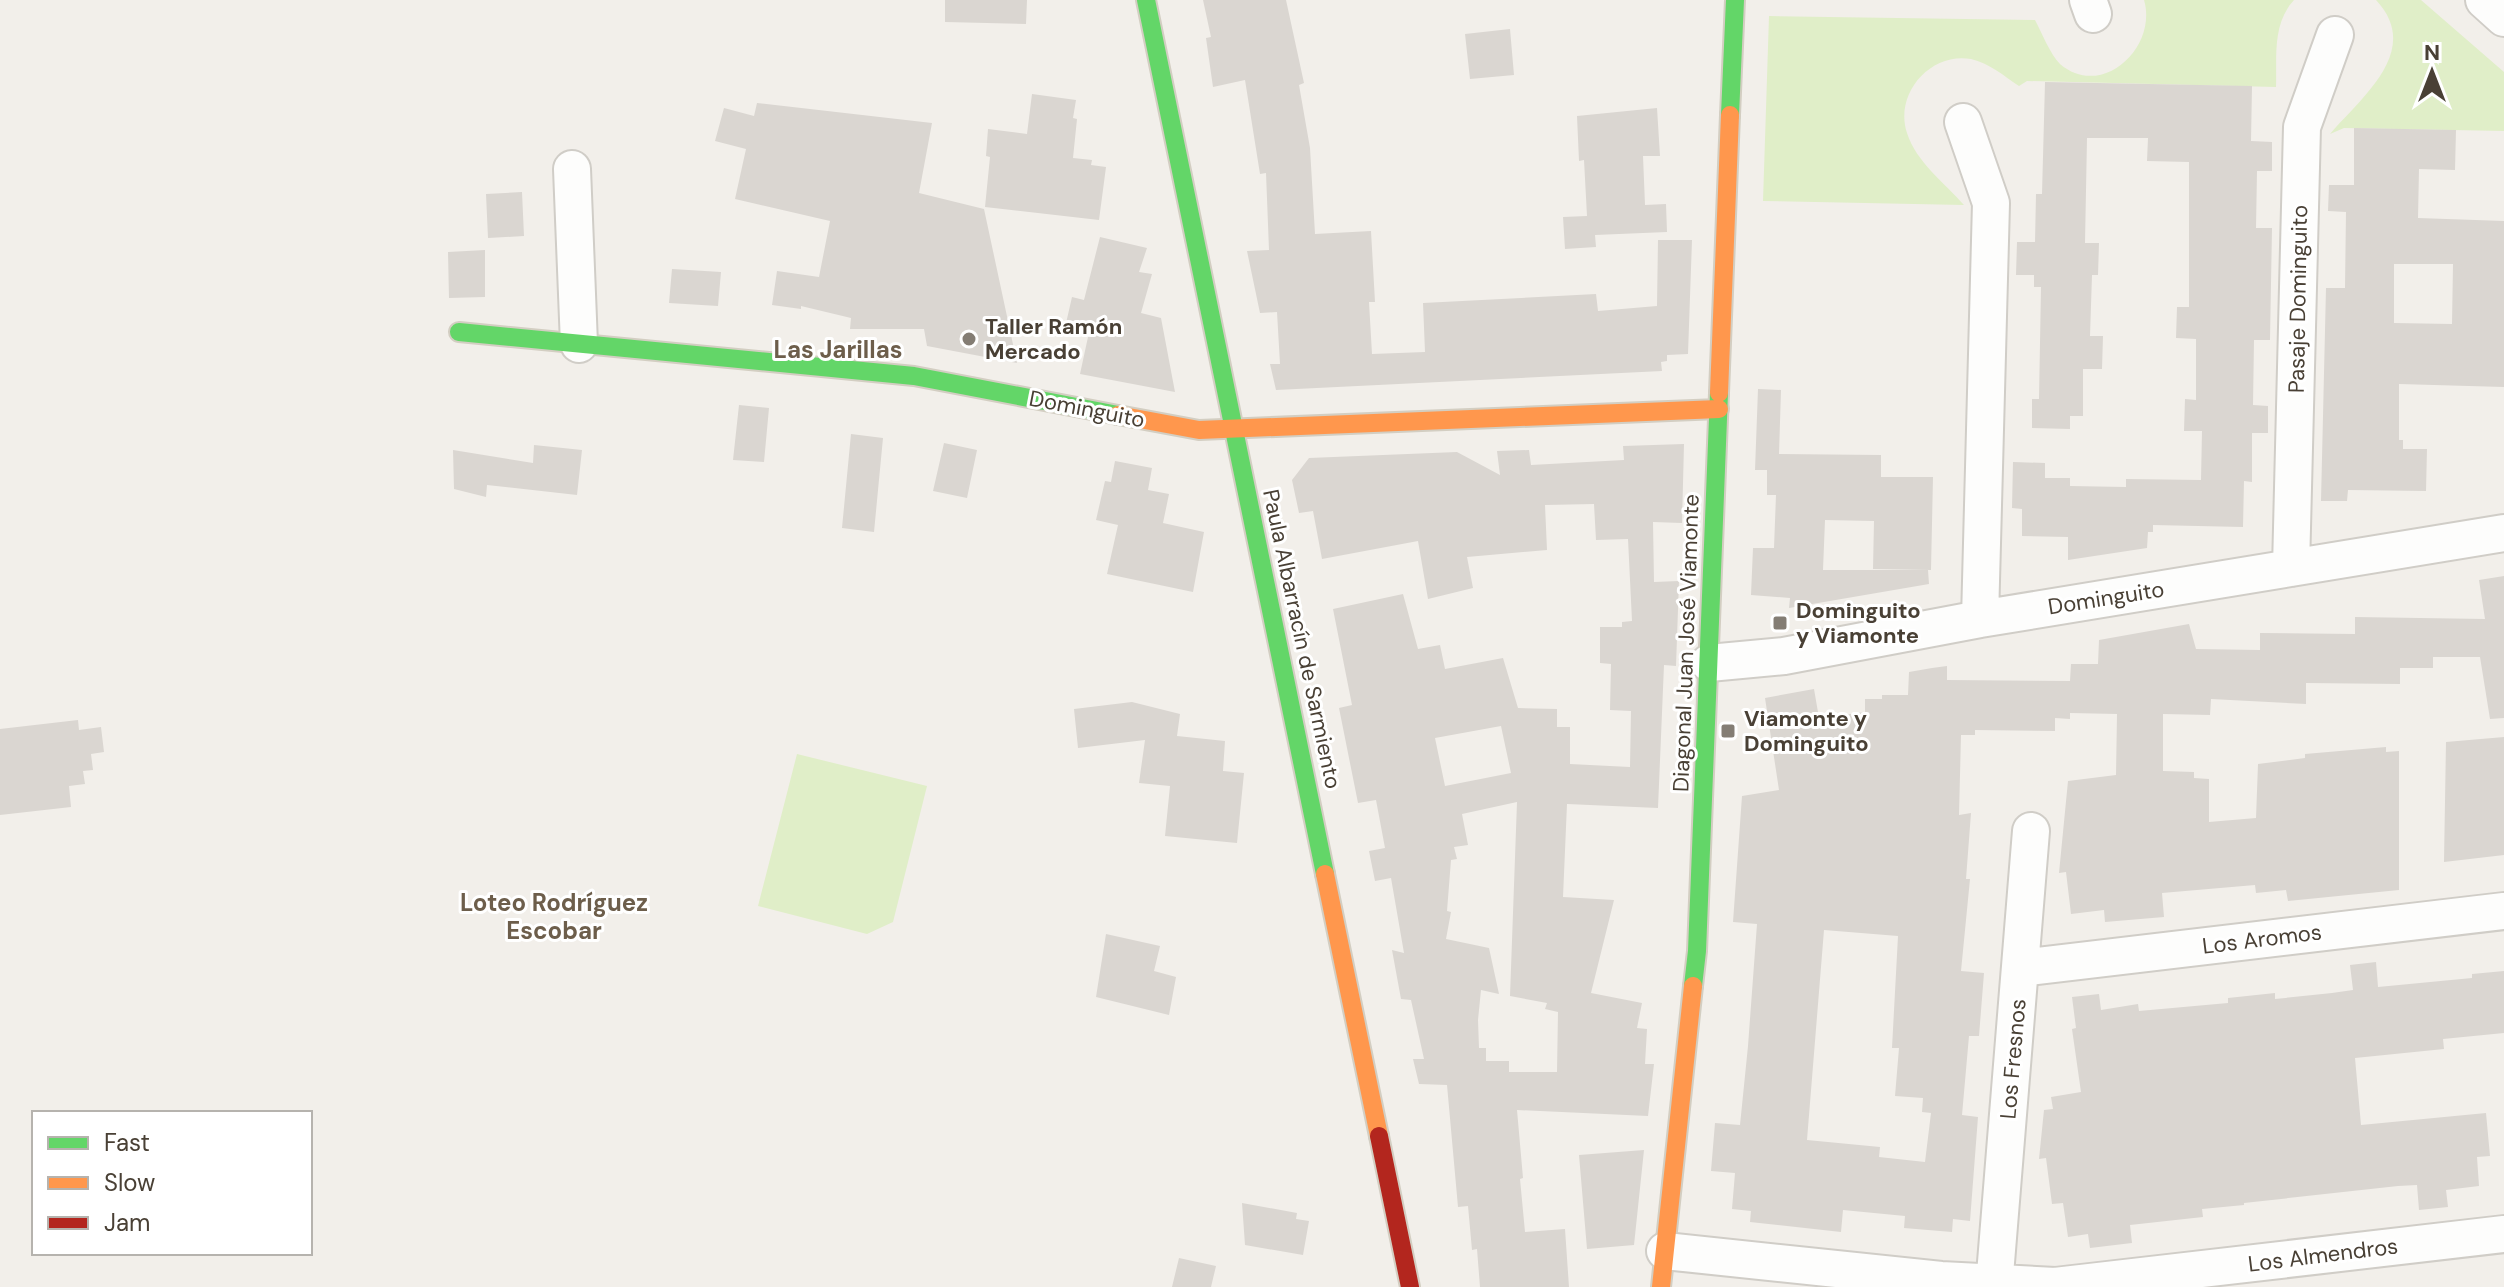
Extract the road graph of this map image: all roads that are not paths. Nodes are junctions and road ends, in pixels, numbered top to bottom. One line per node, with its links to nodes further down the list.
1 (1146, 0): 11 (street, Paula Albarracín de Sarmiento)
2 (1735, 0): 10 (street, Diagonal Juan José Viamonte)
3 (2484, 0): 4 (street)
4 (2504, 18)
5 (2335, 35): 13 (street, Pasaje Dominguito)
6 (1963, 122): 14 (street)
7 (572, 169): 9 (street)
8 (459, 332): 9 (street, Dominguito)
9 (579, 344): 11 (street, Dominguito)
10 (1719, 409): 11 (street, Dominguito); 15 (street, Diagonal Juan José Viamonte)
11 (1235, 429): 23 (street, Paula Albarracín de Sarmiento)
12 (2504, 533): 13 (street, Dominguito)
13 (2291, 568): 14 (street, Dominguito)
14 (1980, 619): 15 (street, Dominguito)
15 (1709, 663): 20 (street, Diagonal Juan José Viamonte)
16 (2031, 831): 18 (street, Los Fresnos)
17 (2504, 911): 18 (street, Los Aromos)
18 (2020, 968): 22 (street, Los Fresnos)
19 (2504, 1234): 21 (street, Los Almendros)
20 (1665, 1251): 22 (street, Los Almendros); 24 (street, Diagonal Juan José Viamonte)
21 (2316, 1272): 22 (street, Los Almendros)
22 (1994, 1284)
23 (1410, 1287)
24 (1661, 1287)

